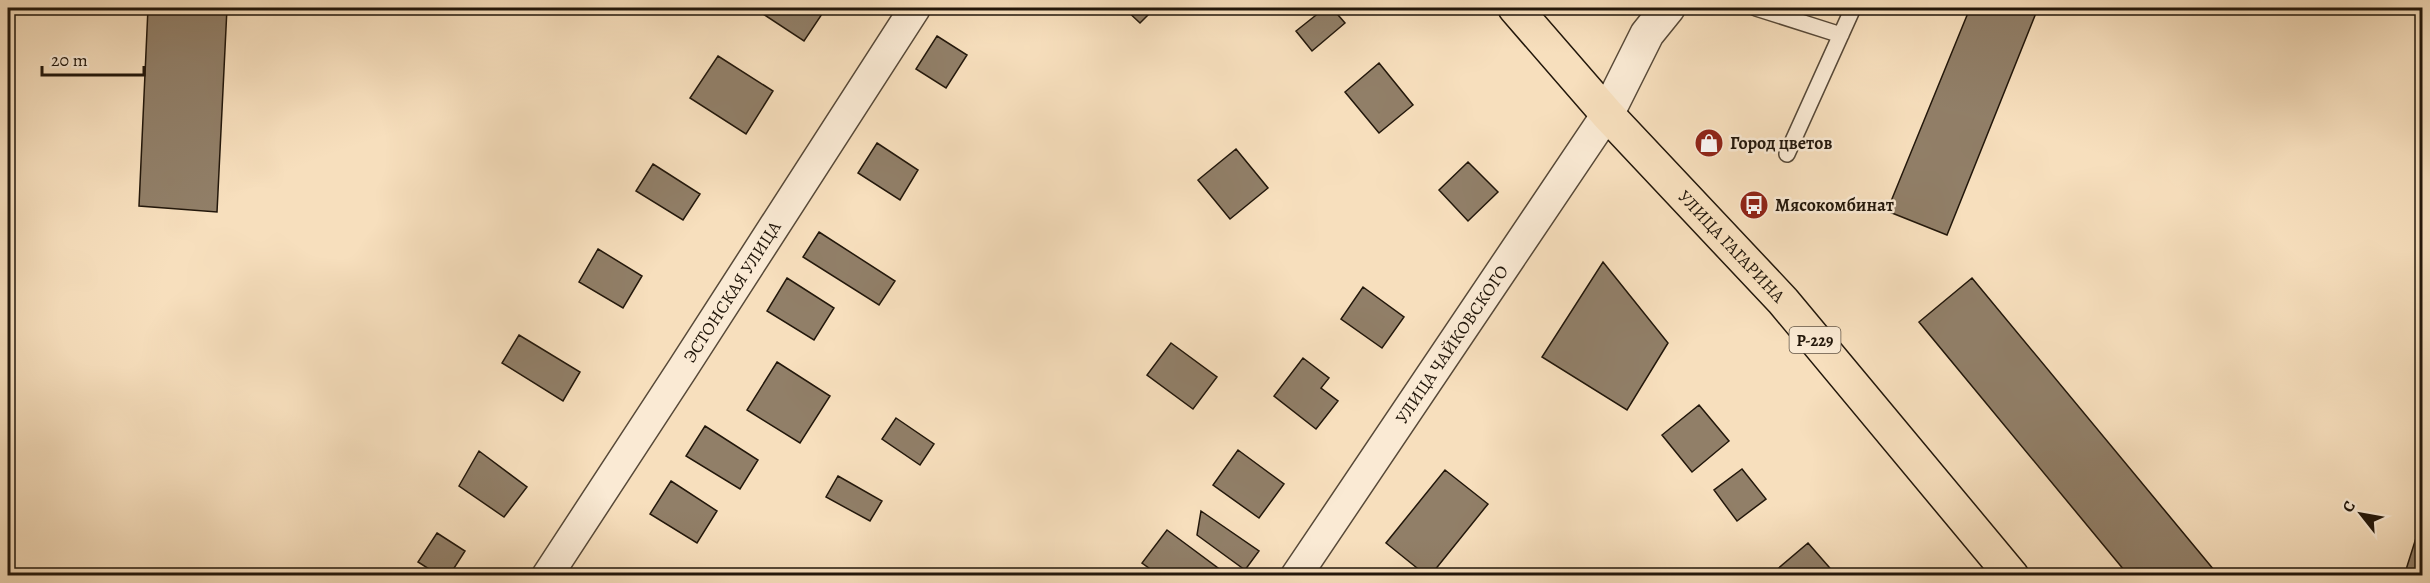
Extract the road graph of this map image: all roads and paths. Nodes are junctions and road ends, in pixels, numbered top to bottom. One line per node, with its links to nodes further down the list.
1 (915, 8): 9 (street, ЭСТОНСКАЯ УЛИЦА)
2 (1515, 8): 7 (main road, УЛИЦА ГАГАРИНА / Р-229)
3 (1668, 8): 7 (street)
4 (1756, 8): 6 (lane)
5 (1853, 8): 6 (lane)
6 (1841, 35): 8 (lane)
7 (1607, 114): 10 (street, УЛИЦА ЧАЙКОВСКОГО); 11 (main road, УЛИЦА ГАГАРИНА / Р-229)
8 (1787, 154)
9 (547, 576)
10 (1296, 576)
11 (2012, 576)

